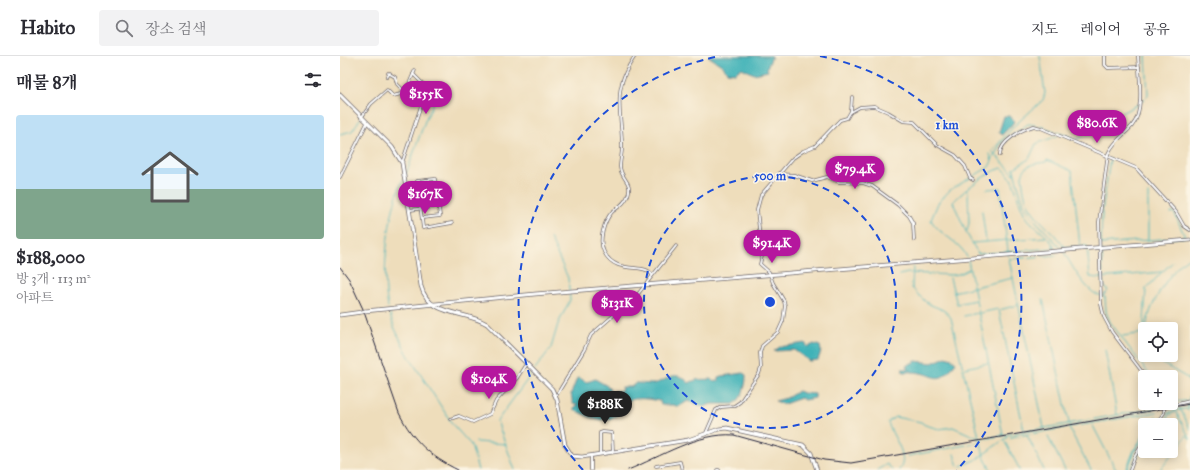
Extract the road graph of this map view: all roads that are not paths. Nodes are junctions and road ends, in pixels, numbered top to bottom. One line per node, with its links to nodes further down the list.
1 (635, 56): 34 (street)
2 (1105, 56): 4 (street)
3 (1138, 56): 4 (street)
4 (1139, 67): 15 (street)
5 (415, 70): 6 (street)
6 (413, 74): 9 (street); 16 (street)
7 (387, 77): 9 (street)
8 (340, 95): 12 (main road)
9 (398, 96): 12 (street)
10 (852, 97): 11 (street)
11 (850, 113): 17 (street); 19 (street)
12 (361, 118): 13 (main road)
13 (366, 123): 16 (main road); 18 (street)
14 (1000, 156): 15 (street)
15 (1107, 156): 29 (street); 33 (street)
16 (402, 163): 26 (main road)
17 (779, 174): 30 (street); 35 (street)
18 (340, 177)
19 (974, 180)
20 (436, 188): 21 (street); 21 (street); 22 (street)
21 (418, 190): 23 (street)
22 (437, 197): 23 (street); 24 (street)
23 (419, 200): 25 (street)
24 (439, 206): 25 (street); 27 (street)
25 (420, 209): 26 (street); 27 (street)
26 (410, 210): 37 (main road)
27 (422, 218): 28 (street)
28 (452, 223)
29 (1190, 230)
30 (914, 240)
31 (1190, 240): 33 (main road)
32 (676, 246): 34 (street)
33 (1099, 248): 35 (main road); 40 (street)
34 (652, 275): 36 (street)
35 (771, 275): 36 (main road); 45 (street)
36 (645, 287): 37 (main road); 41 (street)
37 (434, 305): 38 (main road); 39 (main road)
38 (340, 315)
39 (527, 363): 41 (main road); 44 (street)
40 (1141, 370)
41 (556, 396): 49 (main road)
42 (1189, 402): 43 (street)
43 (1178, 404)
44 (450, 420)
45 (706, 433): 47 (main road); 53 (main road)
46 (1138, 451): 54 (street)
47 (613, 452): 48 (main road); 48 (street)
48 (600, 454): 49 (main road)
49 (591, 455): 51 (street)
50 (656, 466): 52 (street)
51 (591, 470)
52 (682, 470)
53 (817, 470)
54 (1130, 470)

